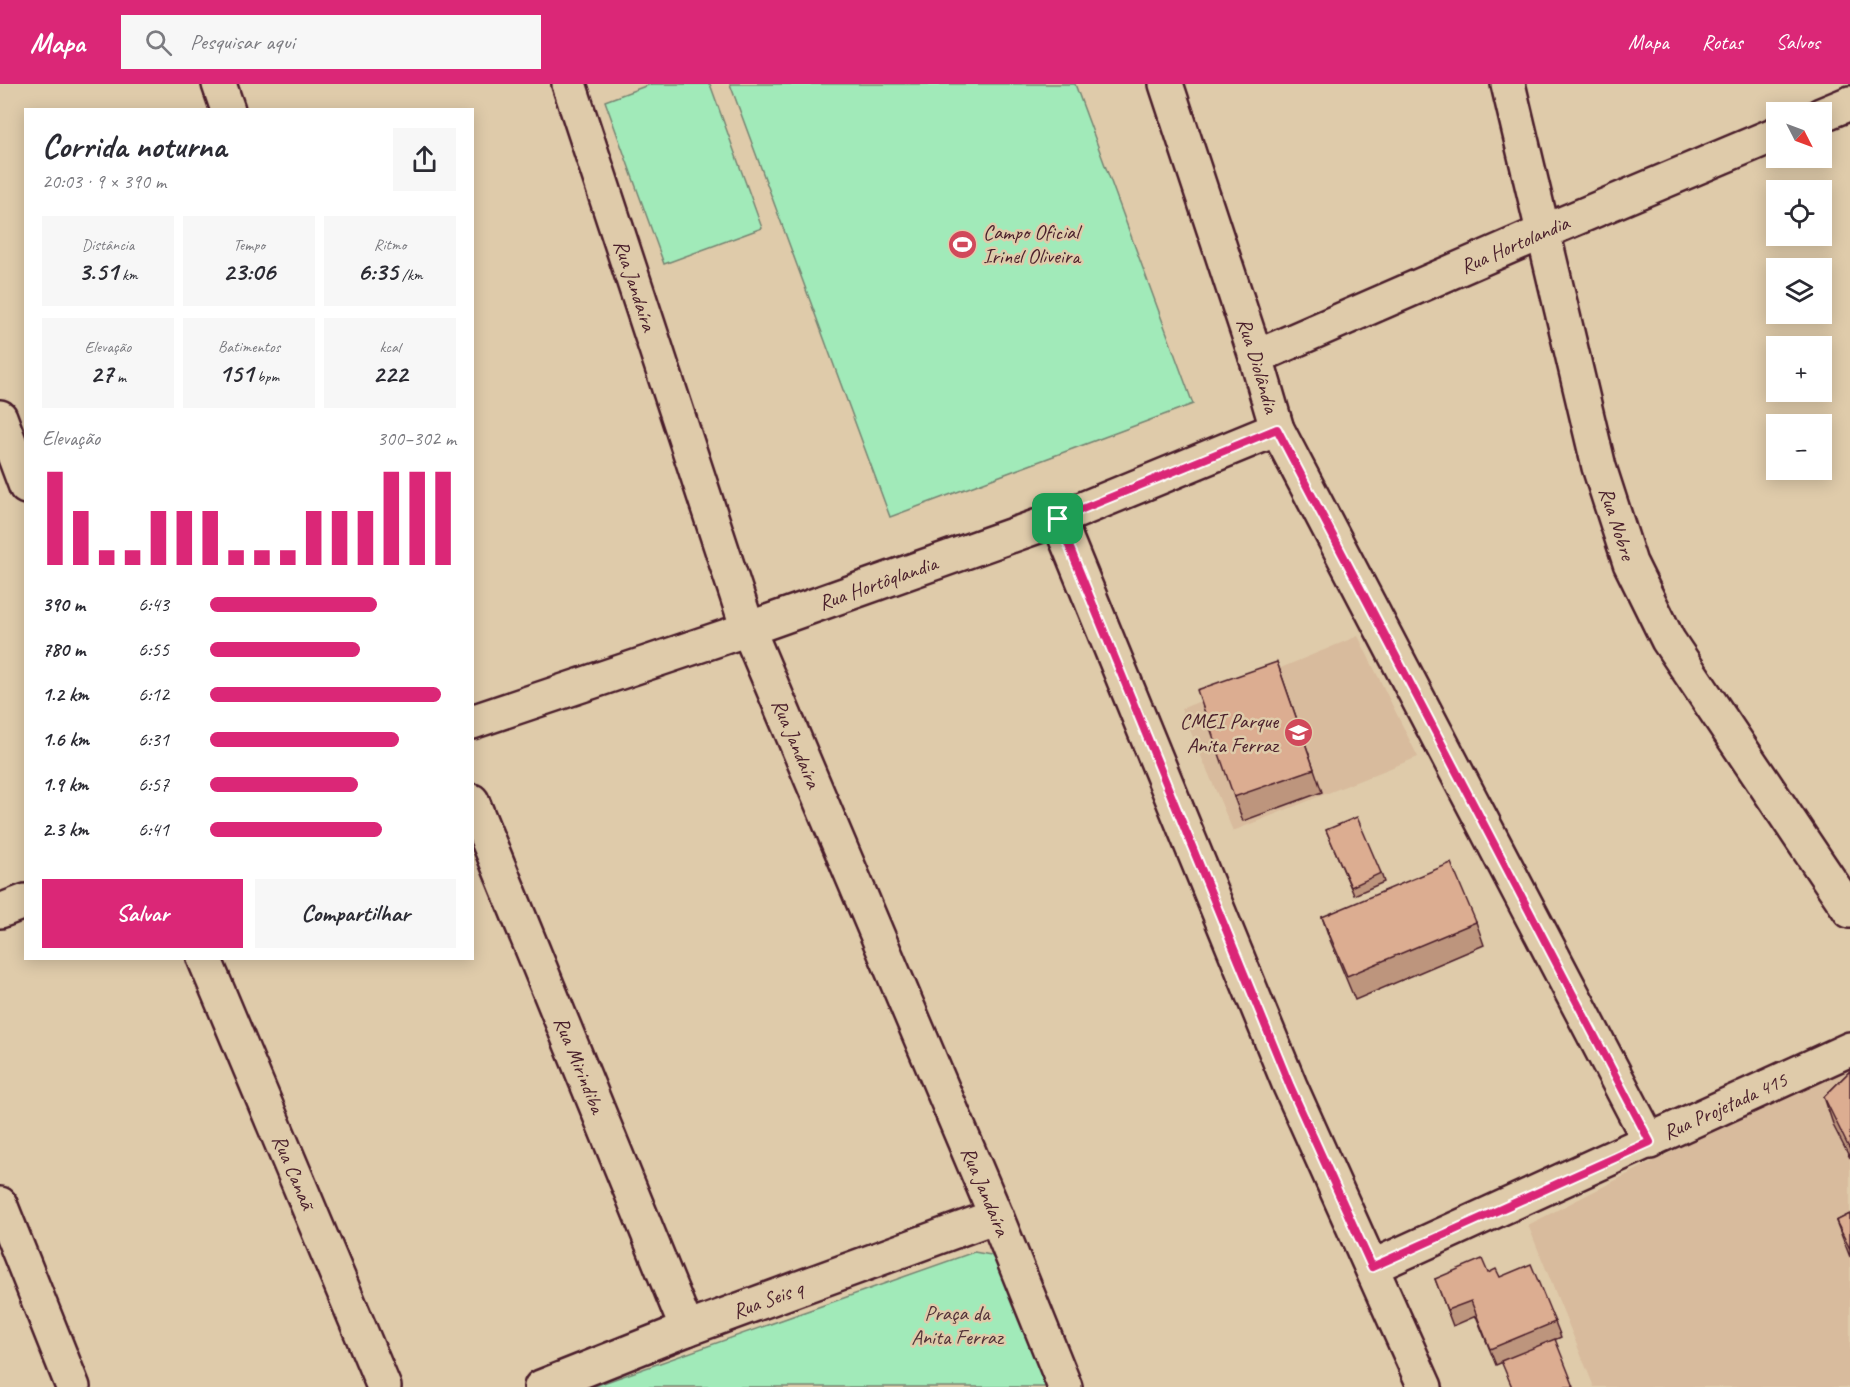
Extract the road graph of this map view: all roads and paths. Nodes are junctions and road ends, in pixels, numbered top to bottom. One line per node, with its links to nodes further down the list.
1 (219, 84): 7 (street)
2 (569, 84): 16 (street, Rua Jandaíra)
3 (1166, 84): 11 (street, Rua Diolândia)
4 (1508, 84): 10 (street, Rua Nobre)
5 (1845, 84): 6 (street)
6 (1850, 102): 8 (street)
7 (227, 108)
8 (1832, 110)
9 (1766, 138): 10 (street, Rua Hortolandia)
10 (1544, 232): 11 (street, Rua Hortolandia); 21 (street, Rua Nobre)
11 (1256, 357): 13 (street, Rua Diolândia)
12 (0, 417): 14 (street)
13 (1277, 429): 15 (street, Rua Hortôqlandia); 24 (street, Rua Diolândia)
14 (24, 482)
15 (1058, 519): 16 (street, Rua Hortôqlandia); 27 (street)
16 (748, 629): 17 (street, Rua Hortôqlandia); 26 (street, Rua Jandaíra)
17 (474, 722)
18 (474, 806): 28 (street, Rua Mirindiba)
19 (24, 902): 20 (street)
20 (0, 911)
21 (1850, 911)
22 (205, 960): 30 (street, Rua Canaã)
23 (1850, 1049): 24 (street, Rua Projetada 415)
24 (1650, 1142): 27 (street, Rua Projetada 415)
25 (0, 1204): 29 (street)
26 (996, 1216): 28 (street, Rua Seis q); 32 (street, Rua Jandaíra)
27 (1372, 1267): 33 (street)
28 (687, 1329): 31 (street, Rua Seis q)
29 (73, 1387)
30 (384, 1387)
31 (541, 1387)
32 (1065, 1387)
33 (1425, 1387)

